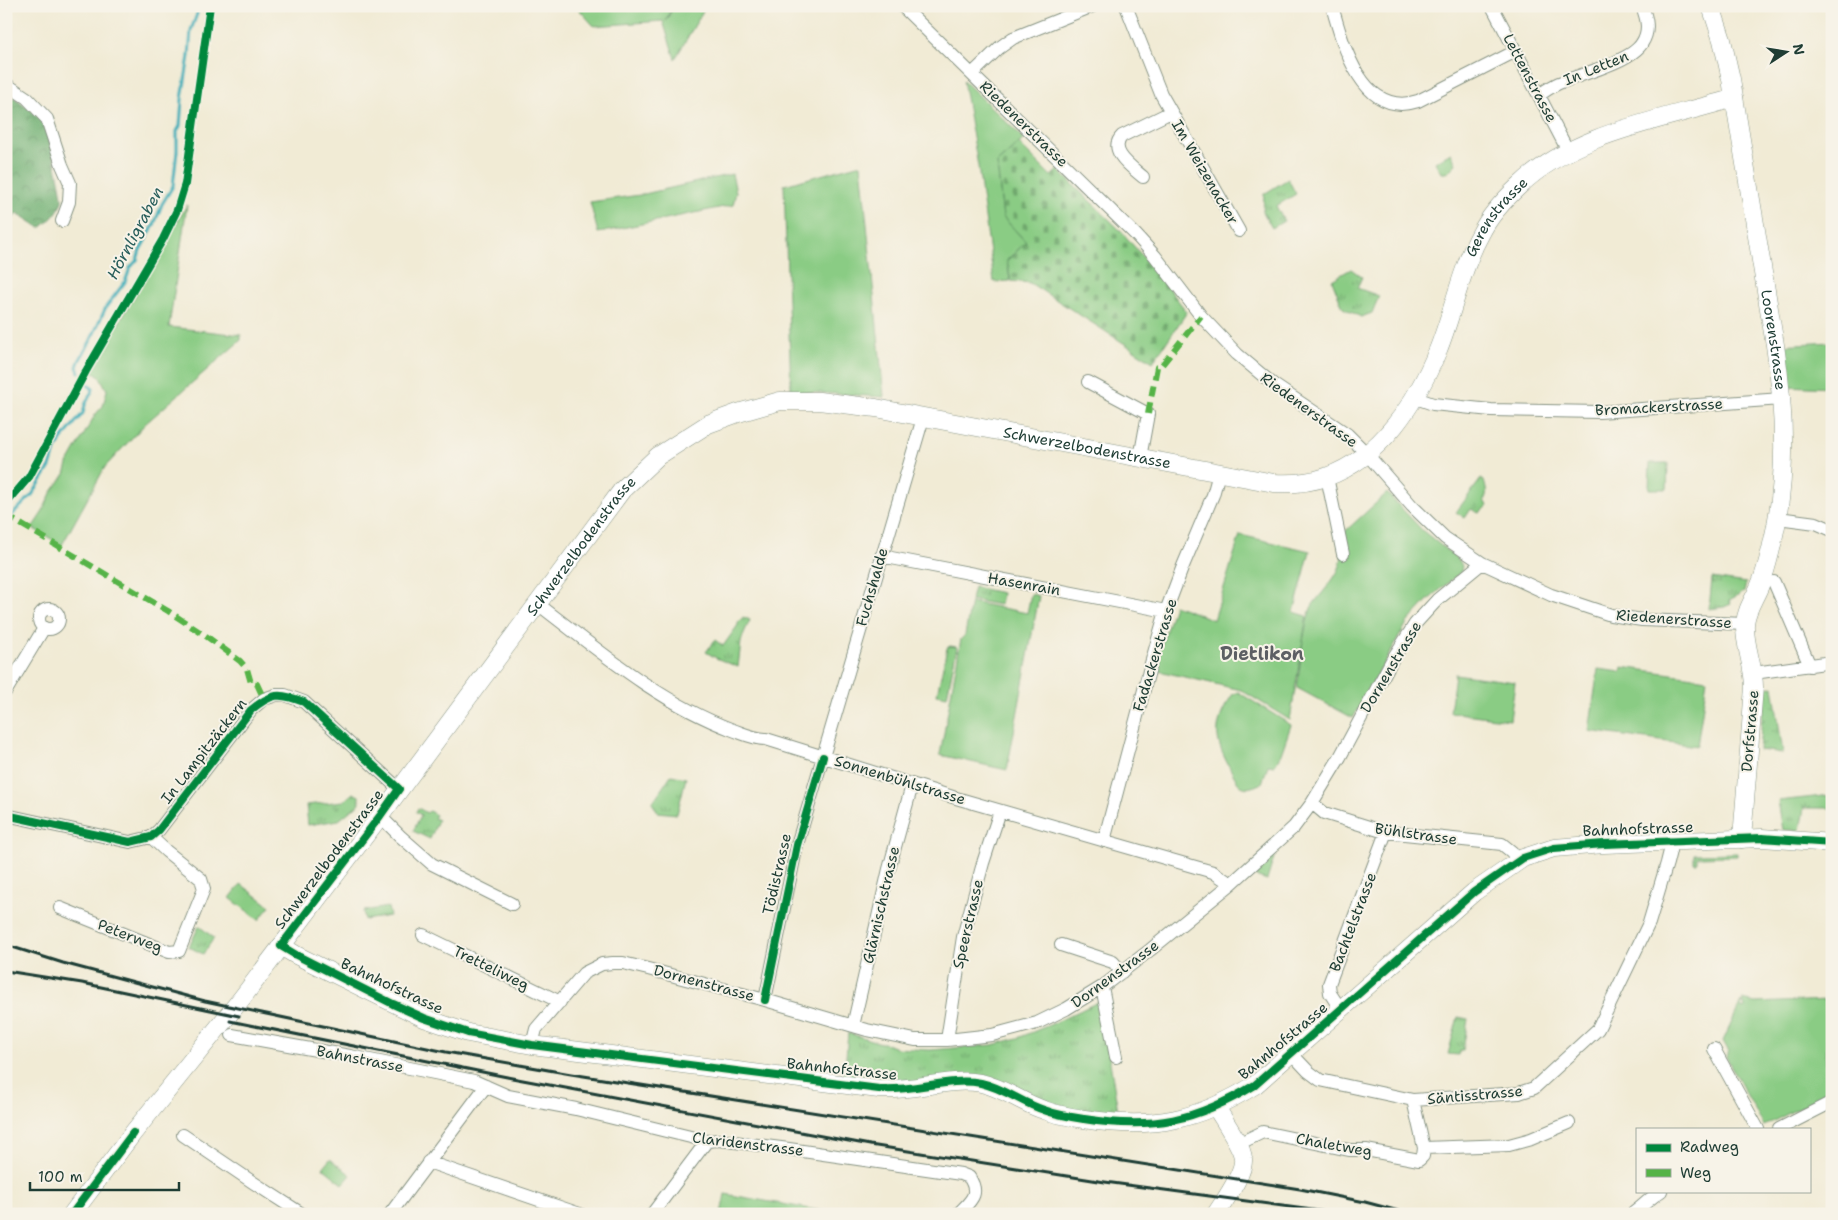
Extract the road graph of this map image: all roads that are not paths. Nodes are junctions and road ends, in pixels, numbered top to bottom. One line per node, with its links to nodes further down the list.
1 (902, 6): 9 (street, Riedenerstrasse)
2 (1093, 6): 9 (street)
3 (1126, 6): 13 (street, Im Weizenacker)
4 (1332, 6): 8 (street)
5 (1492, 6): 8 (street, Lettenstrasse)
6 (1642, 6): 11 (street, In Letten)
7 (1711, 6): 12 (street, Loorenstrasse)
8 (1516, 51): 11 (street, Lettenstrasse)
9 (972, 74): 22 (street, Riedenerstrasse)
10 (6, 84): 16 (street)
11 (1538, 94): 14 (street, Lettenstrasse)
12 (1734, 98): 14 (street, Gerenstrasse); 20 (street, Loorenstrasse)
13 (1171, 112): 15 (street, Im Weizenacker); 17 (street, Im Weizenacker)
14 (1568, 151): 19 (street, Gerenstrasse)
15 (1143, 178)
16 (62, 221)
17 (1238, 231)
18 (1088, 382): 23 (street)
19 (1416, 398): 20 (street, Bromackerstrasse); 22 (street, Gerenstrasse)
20 (1782, 399): 26 (street, Loorenstrasse)
21 (922, 418): 23 (street, Schwerzelbodenstrasse); 29 (street, Fuchshalde); 32 (street, Schwerzelbodenstrasse)
22 (1366, 453): 25 (street, Schwerzelbodenstrasse); 30 (street, Riedenerstrasse)
23 (1140, 458): 24 (street, Schwerzelbodenstrasse)
24 (1219, 473): 25 (street, Schwerzelbodenstrasse); 33 (street, Fadackerstrasse)
25 (1327, 477): 28 (street)
26 (1778, 518): 27 (street); 34 (street, Loorenstrasse)
27 (1832, 530)
28 (1343, 554)
29 (881, 556): 33 (street, Hasenrain); 40 (street, Fuchshalde)
30 (1482, 563): 34 (street, Riedenerstrasse); 43 (street, Dornenstrasse)
31 (1774, 582): 37 (street)
32 (538, 604): 40 (street, Sonnenbühlstrasse); 42 (street, Schwerzelbodenstrasse)
33 (1166, 611): 50 (street, Fadackerstrasse)
34 (1745, 624): 38 (street, Loorenstrasse)
35 (44, 628): 35 (street); 39 (street)
36 (1832, 662): 37 (street, Dorfstrasse)
37 (1810, 666): 38 (street, Dorfstrasse)
38 (1754, 673): 49 (street, Dorfstrasse)
39 (6, 691)
40 (823, 757): 41 (street, Sonnenbühlstrasse); 62 (street, Tödistrasse)
41 (912, 785): 44 (street, Sonnenbühlstrasse); 65 (street, Glärnischstrasse)
42 (399, 789): 46 (street, Schwerzelbodenstrasse); 48 (street, In Lampitzäckern)
43 (1312, 803): 47 (street, Bühlstrasse); 54 (street, Dornenstrasse)
44 (1000, 811): 50 (street, Sonnenbühlstrasse); 67 (street, Speerstrasse)
45 (6, 815): 48 (street)
46 (380, 816): 55 (street); 59 (street, Schwerzelbodenstrasse)
47 (1386, 832): 53 (street, Bühlstrasse); 64 (street, Bachtelstrasse)
48 (151, 836): 56 (street, Peterweg)
49 (1742, 838): 51 (street, Bahnhofstrasse); 52 (street, Bahnhofstrasse)
50 (1104, 841): 54 (street, Sonnenbühlstrasse)
51 (1669, 842): 53 (street, Bahnhofstrasse); 73 (street, Säntisstrasse)
52 (1832, 843)
53 (1518, 861): 64 (street, Bahnhofstrasse)
54 (1231, 884): 60 (street, Dornenstrasse)
55 (512, 904)
56 (60, 908)
57 (423, 935): 63 (street, Tretteliweg)
58 (1061, 945): 60 (street)
59 (281, 946): 68 (street, Bahnhofstrasse); 85 (street)
60 (1122, 972): 61 (street, Dornenstrasse)
61 (1102, 987): 67 (street, Dornenstrasse); 71 (street)
62 (765, 1000): 63 (street, Dornenstrasse); 65 (street, Dornenstrasse)
63 (560, 1002): 68 (street, Dornenstrasse)
64 (1341, 1010): 70 (street, Bahnhofstrasse)
65 (853, 1026): 67 (street, Dornenstrasse)
66 (232, 1035): 72 (street, Bahnstrasse)
67 (947, 1040)
68 (532, 1046): 75 (street, Bahnhofstrasse)
69 (1714, 1049): 77 (street)
70 (1292, 1053): 73 (street, Säntisstrasse); 75 (street, Bahnhofstrasse)
71 (1116, 1057)
72 (486, 1086): 80 (street, Claridenstrasse); 83 (street)
73 (1413, 1100): 82 (street)
74 (1832, 1102): 78 (street)
75 (1216, 1107): 81 (street)
76 (1569, 1123): 82 (street, Chaletweg)
77 (1757, 1128)
78 (1781, 1128)
79 (183, 1135): 86 (street)
80 (707, 1141): 89 (street); 90 (street, Claridenstrasse)
81 (1238, 1144): 82 (street, Chaletweg); 91 (street)
82 (1424, 1148)
83 (428, 1162): 87 (street); 88 (street)
84 (1659, 1192): 92 (street)
85 (72, 1214)
86 (302, 1214)
87 (390, 1214)
88 (580, 1214)
89 (652, 1214)
90 (958, 1214)
91 (1216, 1214)
92 (1632, 1214)

